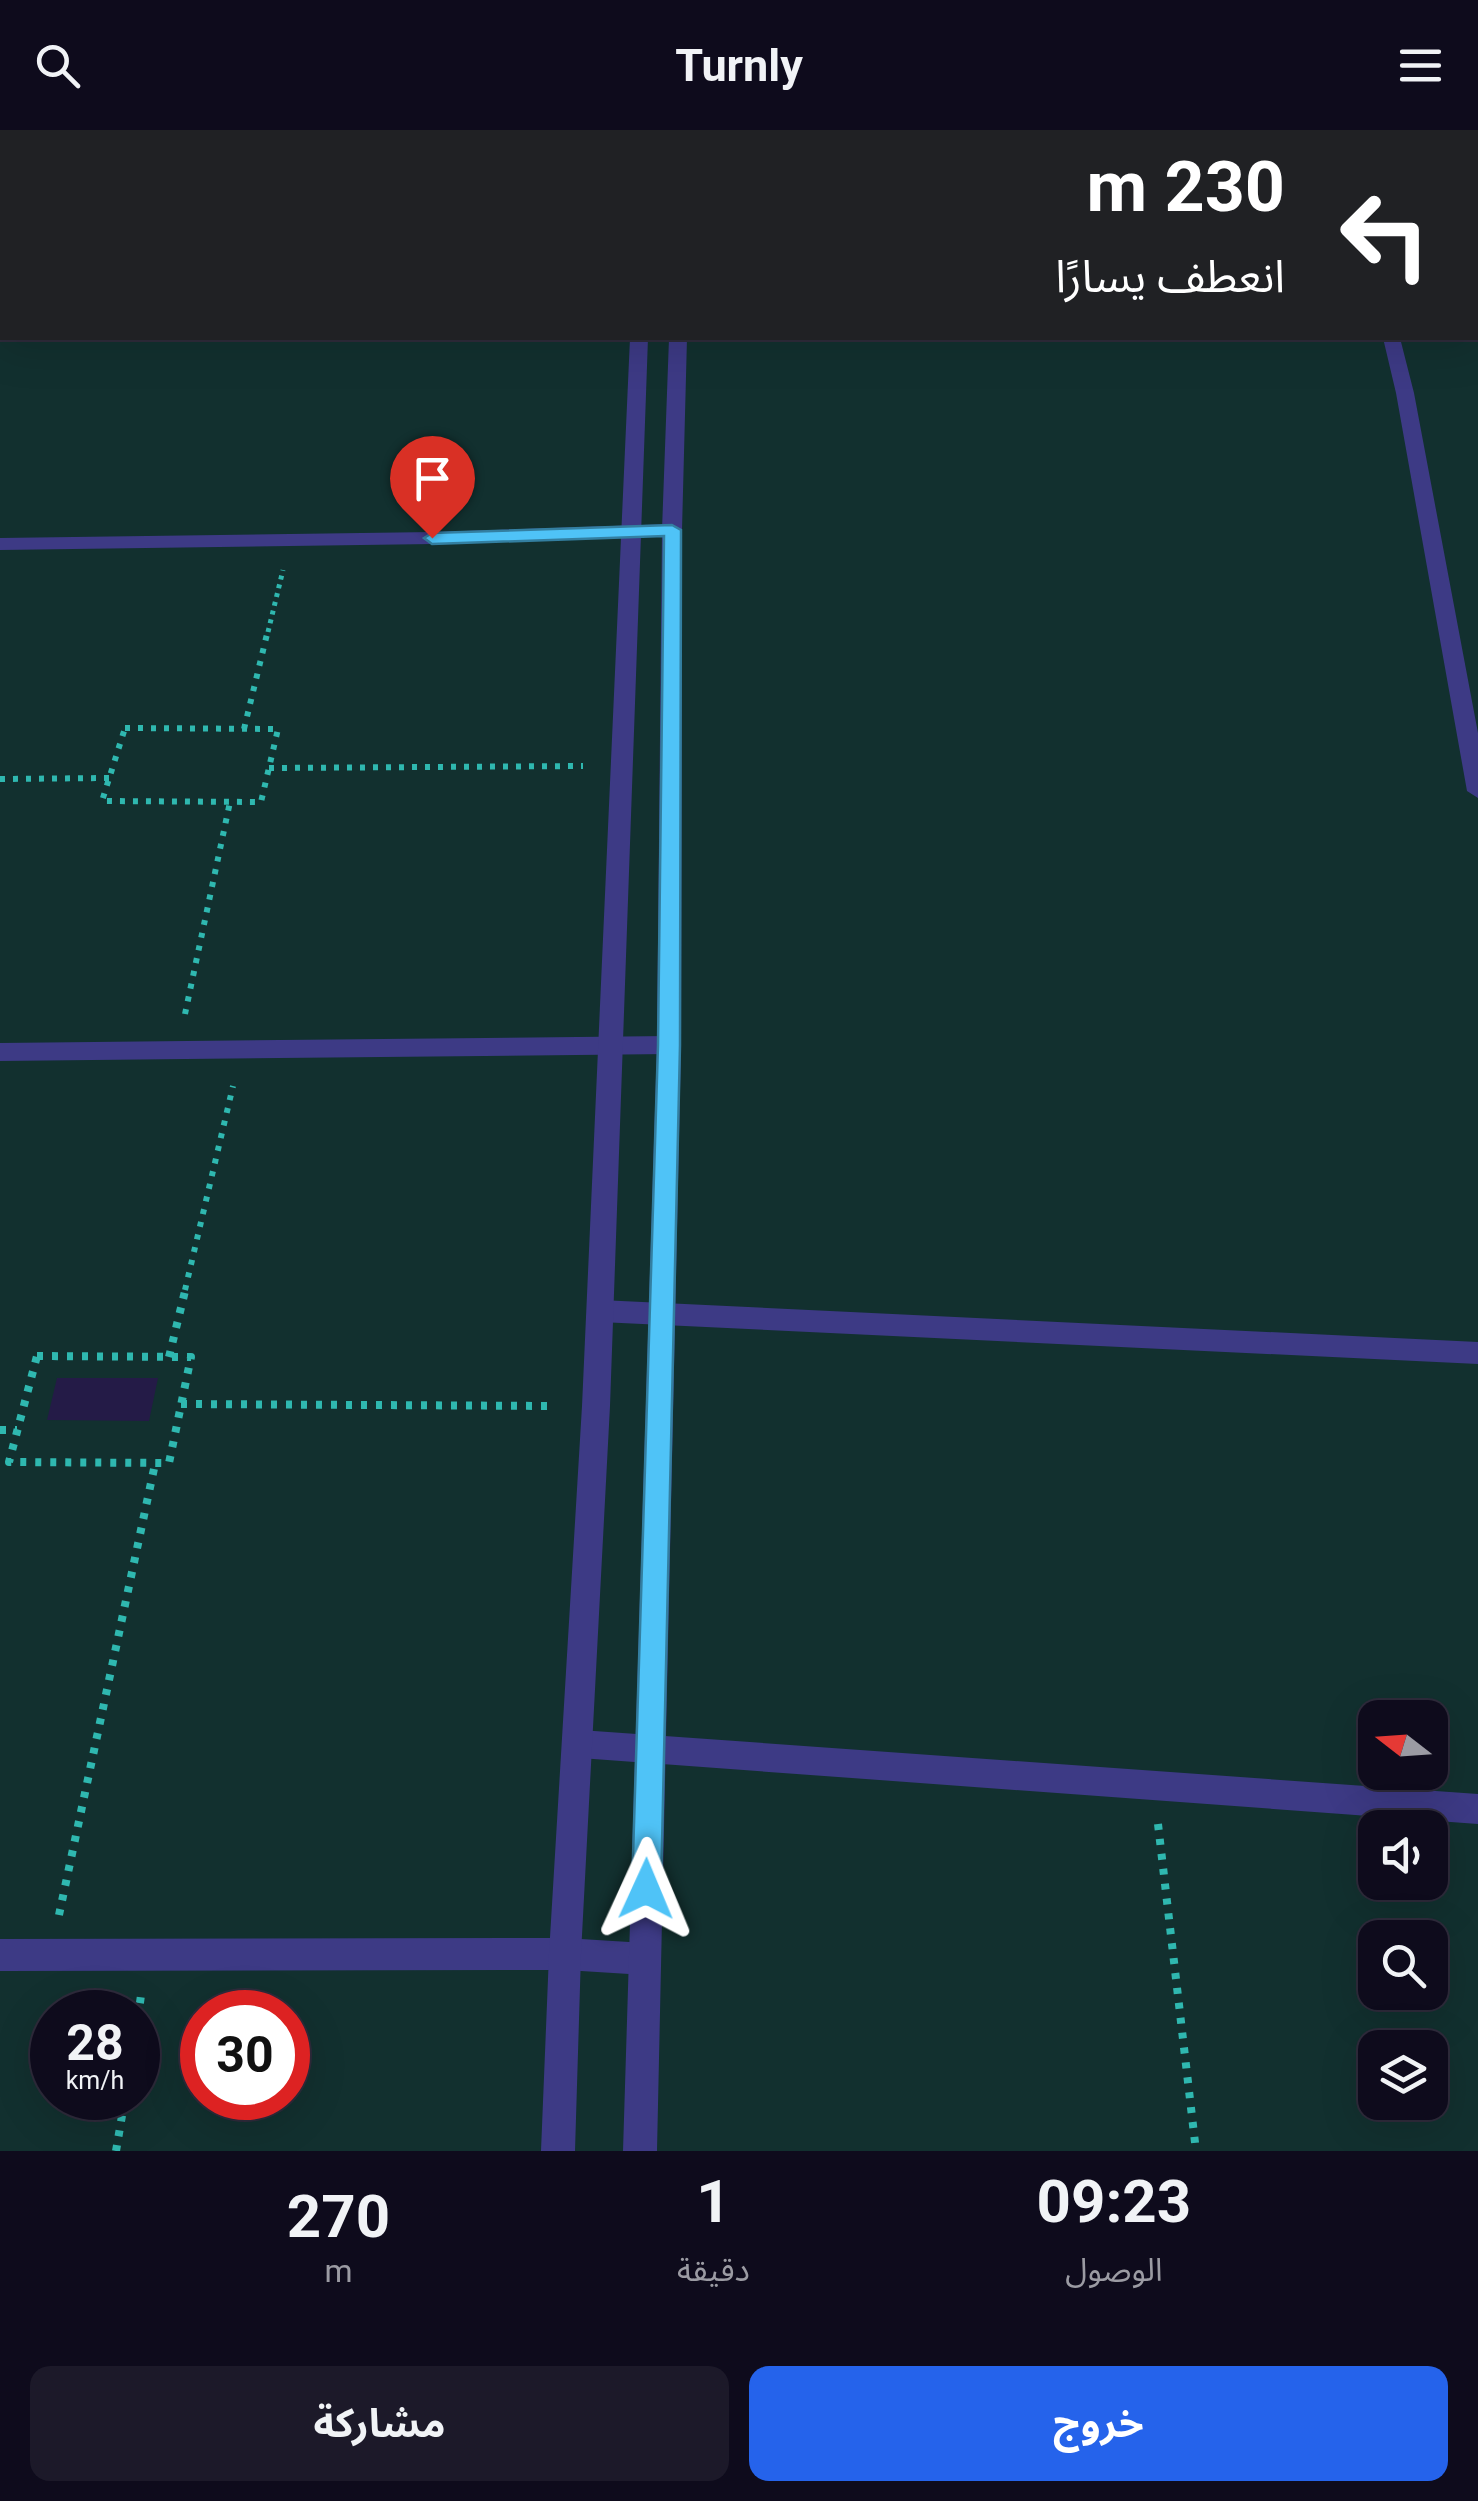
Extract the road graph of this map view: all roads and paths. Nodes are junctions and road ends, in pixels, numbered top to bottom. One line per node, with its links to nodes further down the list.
1 (639, 340): 4 (street)
2 (678, 340): 5 (street)
3 (1392, 340): 13 (street)
4 (632, 529): 5 (street); 6 (street); 9 (street)
5 (672, 530): 16 (street)
6 (290, 540): 7 (street); 8 (path)
7 (0, 544)
8 (244, 729): 10 (path); 12 (path)
9 (622, 765): 10 (path); 15 (street)
10 (269, 768): 14 (path)
11 (0, 778): 12 (path)
12 (110, 778): 14 (path)
13 (1478, 791)
14 (230, 802): 17 (path)
15 (612, 1043): 16 (street); 18 (street); 20 (street)
16 (669, 1045): 21 (street)
17 (177, 1049): 18 (street); 19 (street)
18 (241, 1049): 23 (path)
19 (0, 1052)
20 (600, 1311): 21 (street); 25 (street)
21 (662, 1314): 22 (street); 30 (street)
22 (1478, 1354)
23 (169, 1357): 24 (path); 27 (path)
24 (181, 1404): 25 (path); 28 (path)
25 (596, 1406): 29 (street)
26 (0, 1430): 27 (path)
27 (18, 1430): 28 (path)
28 (155, 1464): 34 (path)
29 (580, 1744): 30 (street); 33 (street)
30 (648, 1751): 31 (street); 36 (street)
31 (1154, 1786): 32 (street); 41 (path)
32 (1478, 1809)
33 (565, 1954): 34 (street); 36 (street); 39 (street)
34 (50, 1955): 35 (street)
35 (0, 1956)
36 (645, 1959): 40 (street)
37 (121, 2120): 38 (path)
38 (116, 2151)
39 (558, 2151)
40 (640, 2151)
41 (1196, 2151)

